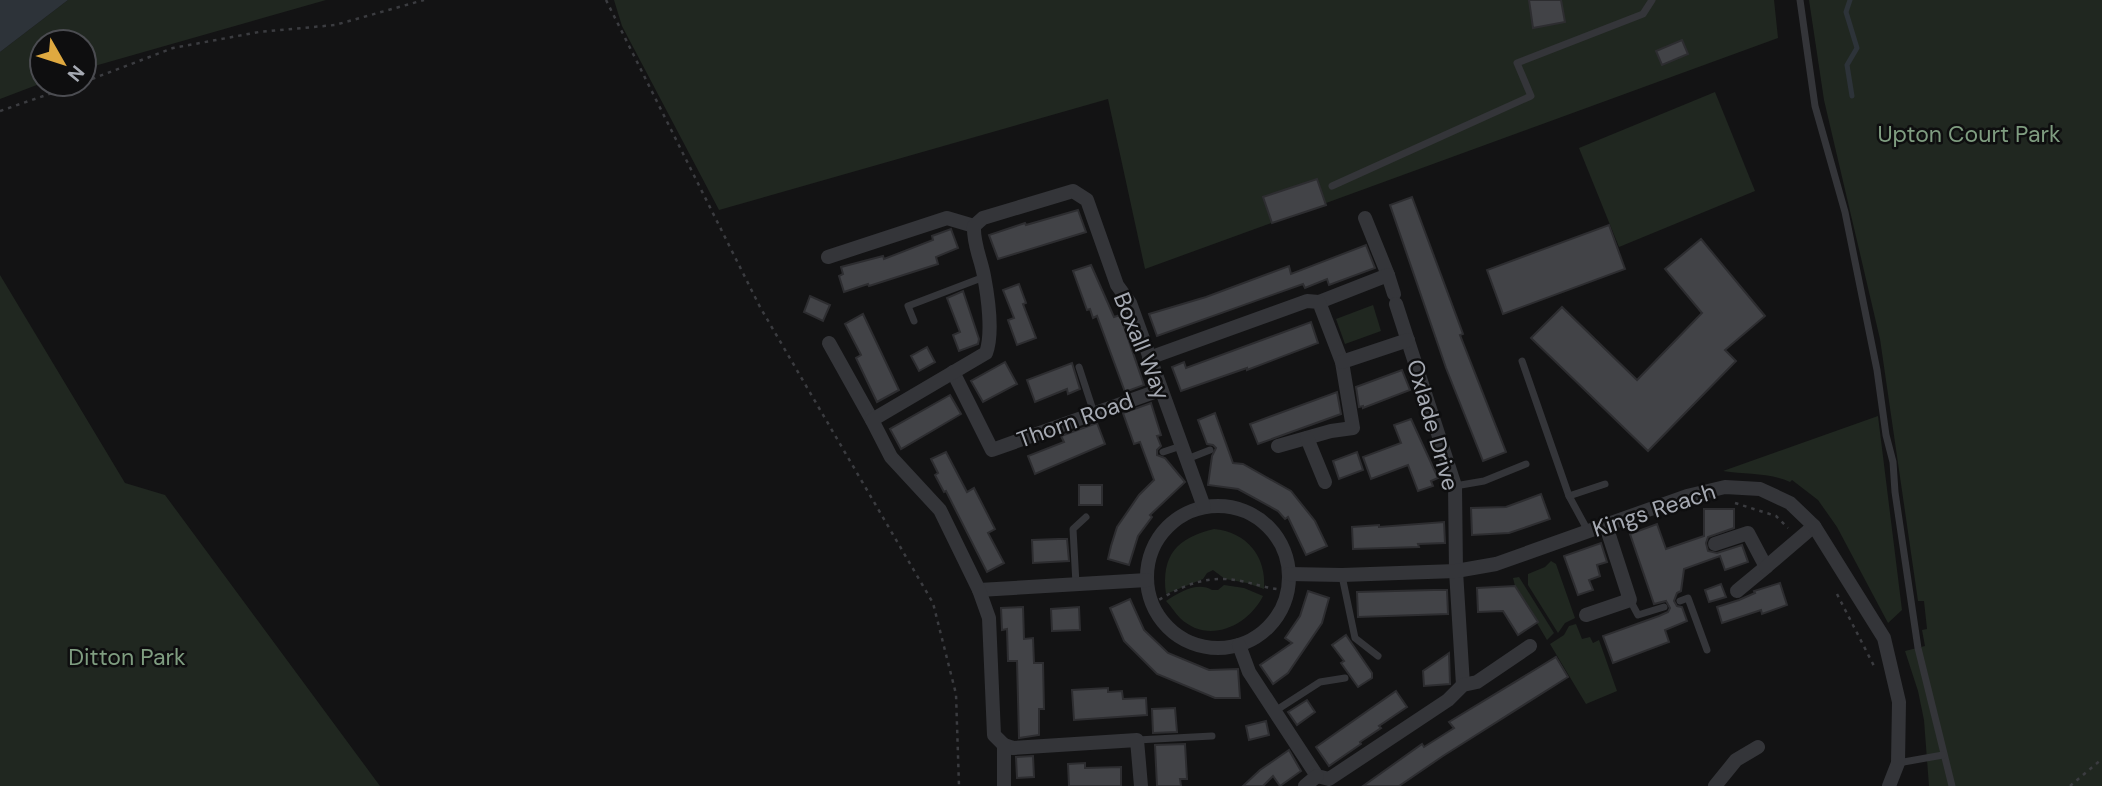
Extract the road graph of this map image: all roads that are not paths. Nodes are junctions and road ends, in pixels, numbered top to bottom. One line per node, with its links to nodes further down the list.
1 (1652, 0): 3 (lane)
2 (1800, 0): 60 (lane)
3 (1332, 186)
4 (1365, 218): 7 (street)
5 (974, 226): 6 (street); 8 (street); 13 (street, Boxall Way)
6 (828, 257)
7 (1388, 275): 9 (street); 11 (street)
8 (984, 276): 10 (lane); 17 (street)
9 (1319, 302): 13 (street); 15 (street)
10 (914, 321)
11 (1408, 340): 15 (street, Oxlade Drive); 29 (street, Oxlade Drive)
12 (829, 343): 20 (street)
13 (1149, 358): 18 (street, Boxall Way)
14 (1522, 361): 30 (lane)
15 (1342, 362): 21 (street)
16 (1079, 367): 19 (lane)
17 (953, 373): 19 (street, Thorn Road); 20 (street)
18 (1160, 390): 19 (street, Thorn Road); 25 (street, Boxall Way)
19 (1094, 413)
20 (872, 420): 43 (street)
21 (1307, 438): 22 (street); 27 (street)
22 (1278, 446)
23 (1210, 450): 25 (lane)
24 (1163, 452): 25 (lane)
25 (1184, 453): 31 (street, Boxall Way)
26 (1526, 464): 29 (lane)
27 (1325, 482)
28 (1605, 484): 30 (lane)
29 (1455, 486): 38 (street, Oxlade Drive)
30 (1569, 496): 35 (lane)
31 (1204, 508): 39 (street); 41 (street)
32 (1086, 517): 42 (lane)
33 (1606, 526): 34 (street, Kings Reach); 35 (street, Kings Reach); 45 (street)
34 (1814, 526): 37 (street); 61 (street, Kings Reach)
35 (1588, 531): 38 (street, Kings Reach)
36 (1715, 544): 37 (street)
37 (1766, 567): 44 (street)
38 (1456, 571): 40 (street, Kings Reach); 54 (street, Oxlade Drive)
39 (1289, 574): 40 (street, Kings Reach); 49 (street)
40 (1342, 575): 52 (lane)
41 (1147, 580): 42 (street); 49 (street)
42 (1076, 584): 43 (street)
43 (979, 590): 58 (street)
44 (1737, 591)
45 (1630, 600): 47 (lane); 48 (street)
46 (1680, 601): 51 (lane)
47 (1664, 607)
48 (1586, 615)
49 (1239, 645): 55 (street)
50 (1530, 646): 54 (street)
51 (1707, 650)
52 (1378, 656)
53 (1345, 678): 55 (lane)
54 (1463, 685): 62 (street)
55 (1275, 711): 62 (street)
56 (1212, 736): 57 (lane)
57 (1137, 740): 58 (street); 64 (street)
58 (1004, 745): 63 (street)
59 (1758, 747): 66 (street)
60 (1943, 755): 61 (lane); 68 (lane)
61 (1898, 763): 67 (street, Kings Reach)
62 (1317, 776): 65 (street)
63 (1004, 786)
64 (1141, 786)
65 (1305, 786)
66 (1716, 786)
67 (1889, 786)
68 (1952, 786)

